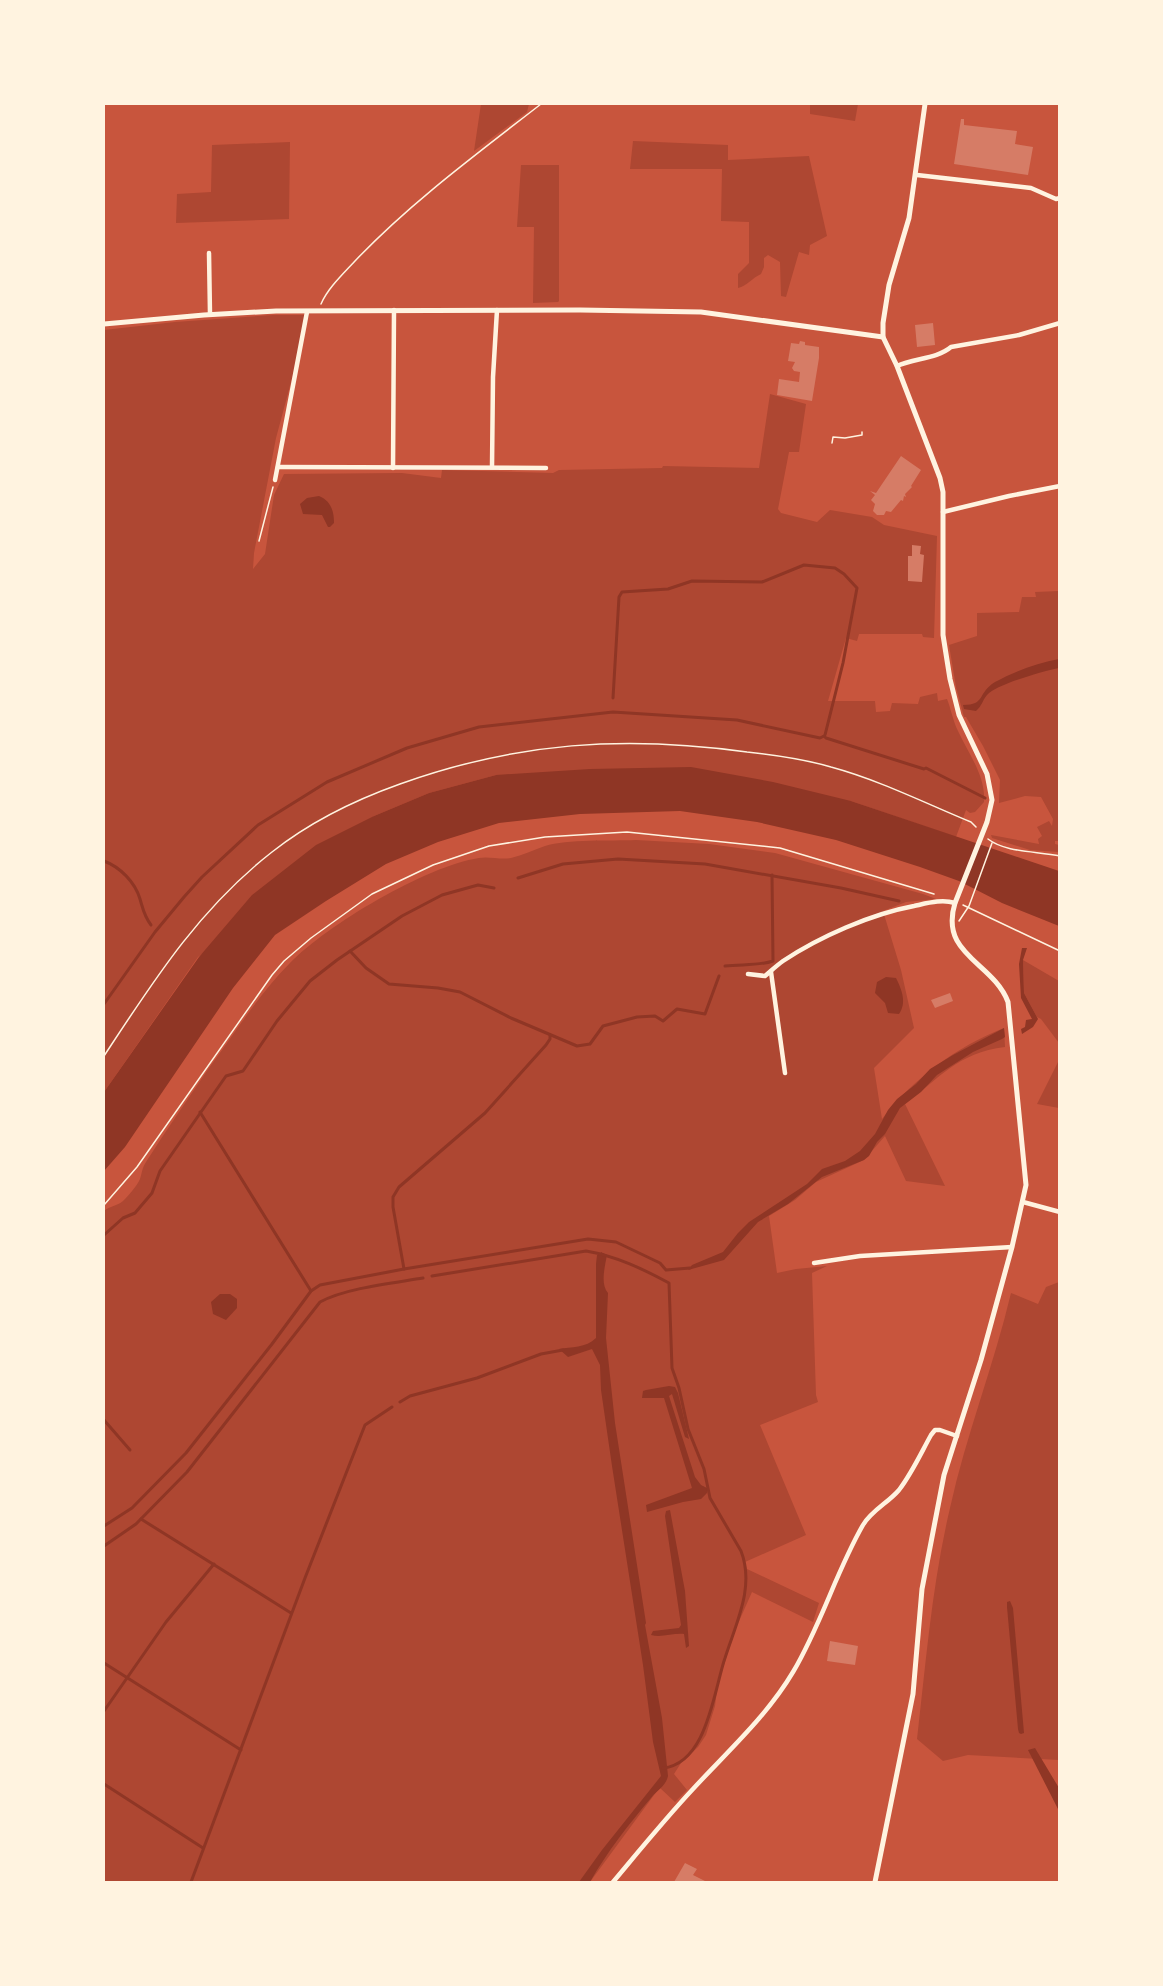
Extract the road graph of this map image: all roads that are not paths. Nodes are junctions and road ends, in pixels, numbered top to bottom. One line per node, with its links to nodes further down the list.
1 (926, 104): 2 (street)
2 (917, 175): 3 (street); 11 (street)
3 (1059, 198)
4 (209, 253): 8 (street)
5 (394, 310): 6 (street); 7 (street); 15 (street)
6 (497, 310): 11 (street); 14 (street)
7 (307, 312): 8 (street); 13 (street)
8 (210, 314): 10 (street)
9 (1059, 323): 12 (street)
10 (104, 324)
11 (883, 337): 12 (street)
12 (897, 366): 19 (street)
13 (278, 467): 15 (street); 17 (street)
14 (492, 467): 15 (street); 16 (street)
15 (393, 468)
16 (546, 468)
17 (275, 480)
18 (1059, 486): 19 (street)
19 (943, 512): 20 (street)
20 (955, 903): 21 (street); 24 (street)
21 (771, 972): 22 (street); 23 (street)
22 (748, 974)
23 (785, 1073)
24 (1023, 1202): 25 (street); 26 (street)
25 (1059, 1212)
26 (1012, 1247): 27 (street); 28 (street)
27 (814, 1263)
28 (957, 1436): 29 (street); 30 (street)
29 (614, 1882)
30 (875, 1882)

